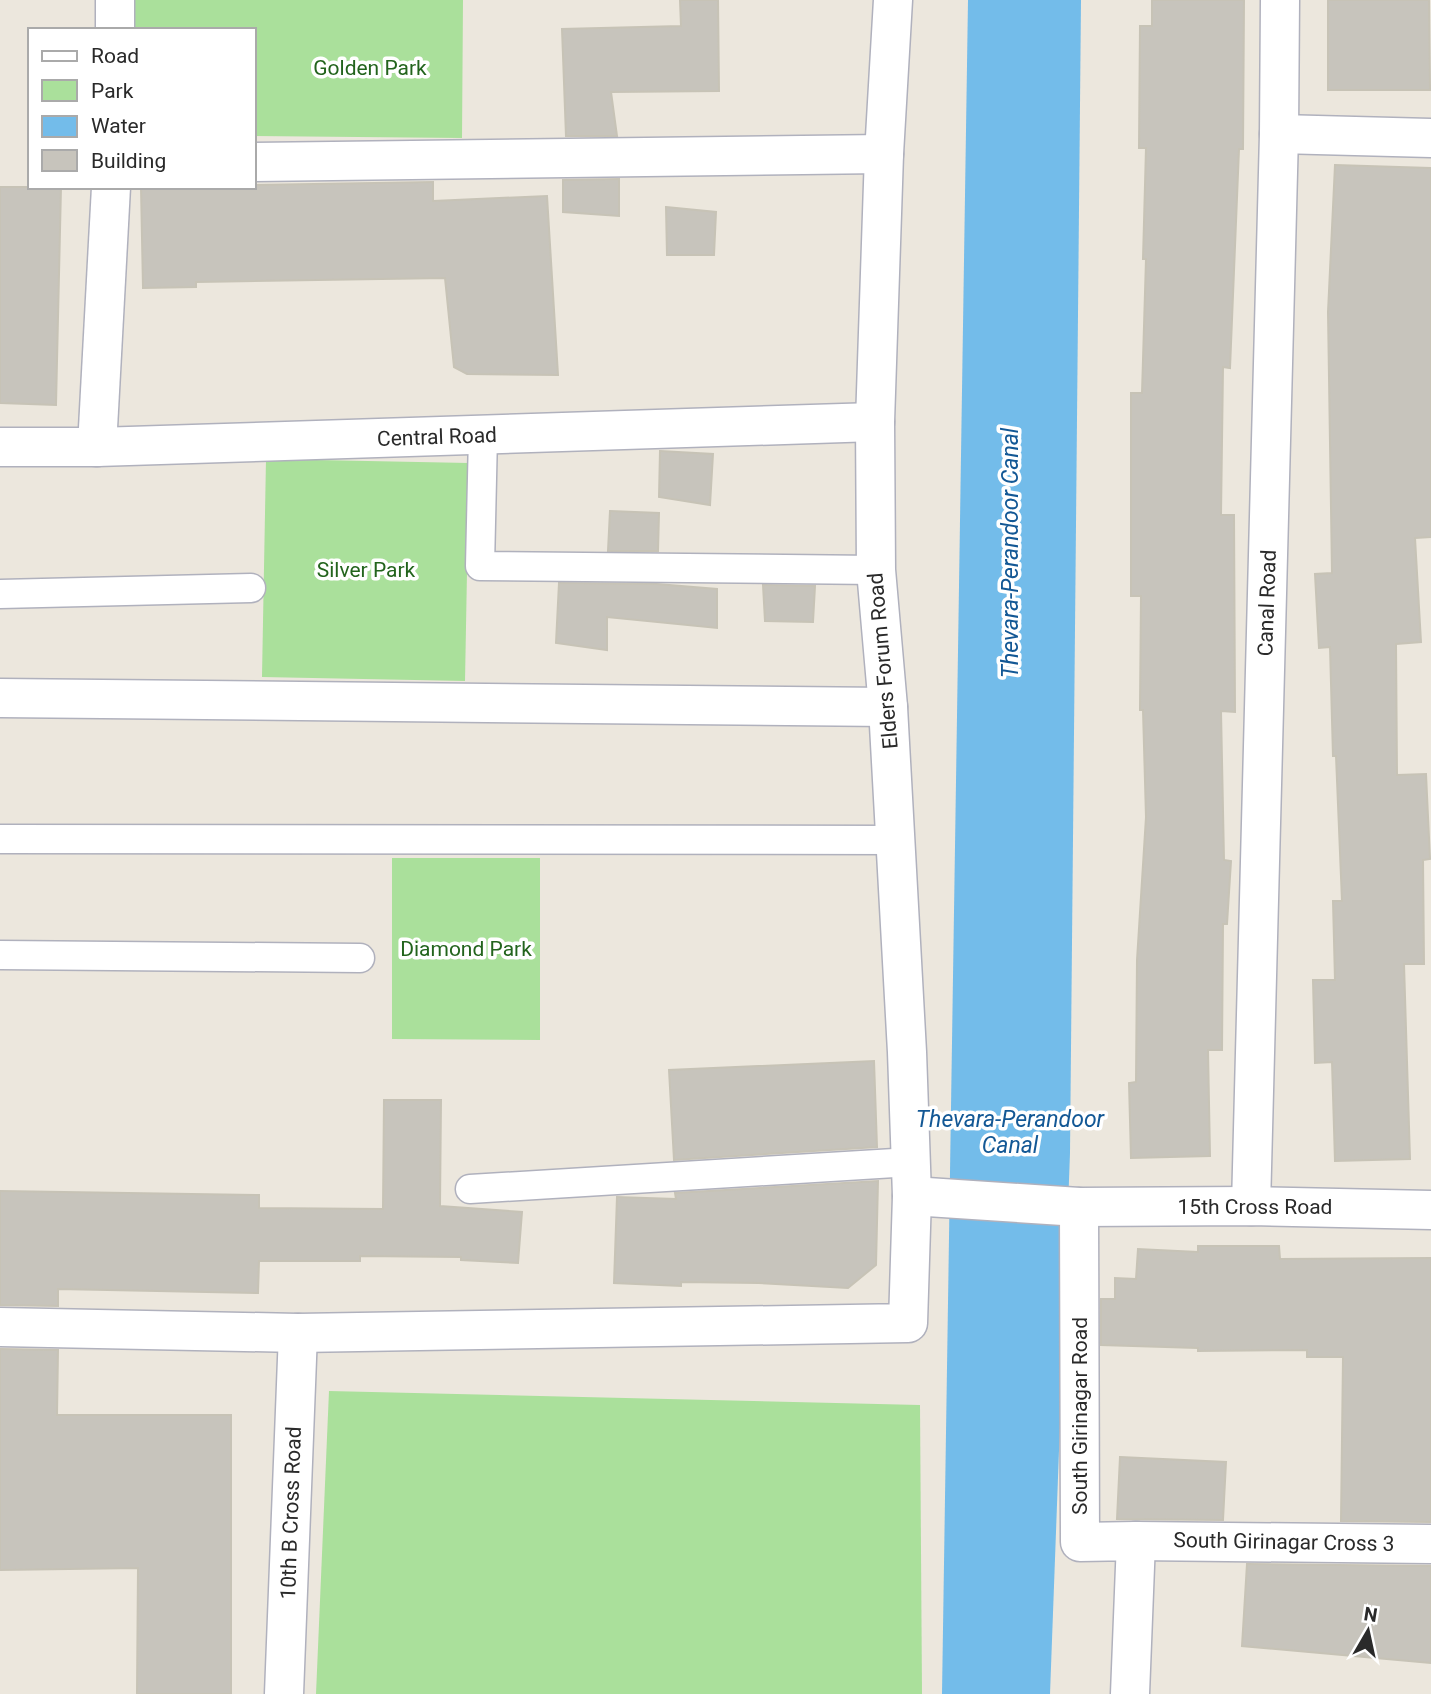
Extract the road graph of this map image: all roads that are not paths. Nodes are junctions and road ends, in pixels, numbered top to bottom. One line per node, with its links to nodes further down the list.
1 (115, 0): 4 (street)
2 (893, 0): 7 (street, Elders Forum Road)
3 (1280, 0): 5 (street, Canal Road)
4 (115, 28)
5 (1279, 134): 6 (street); 25 (street, Canal Road)
6 (1431, 138)
7 (884, 154): 8 (street); 10 (street, Elders Forum Road)
8 (256, 162)
9 (111, 189): 13 (street)
10 (874, 422): 11 (street, Central Road); 14 (street, Elders Forum Road)
11 (483, 435): 13 (street, Central Road); 14 (lane)
12 (0, 447): 13 (street, Central Road)
13 (97, 447)
14 (876, 570): 18 (street, Elders Forum Road)
15 (251, 588): 16 (lane)
16 (0, 594)
17 (0, 698): 18 (street)
18 (888, 707): 20 (street, Elders Forum Road)
19 (0, 839): 20 (lane)
20 (896, 840): 23 (street, Elders Forum Road)
21 (0, 955): 22 (lane)
22 (360, 958)
23 (911, 1179): 24 (lane); 26 (street, 15th Cross Road); 29 (street, Elders Forum Road)
24 (470, 1189)
25 (1251, 1206): 26 (street, 15th Cross Road); 27 (street, 15th Cross Road)
26 (1079, 1207): 30 (street, South Girinagar Road)
27 (1431, 1210)
28 (0, 1328): 29 (street)
29 (298, 1333): 32 (street, 10th B Cross Road)
30 (1136, 1541): 31 (street, South Girinagar Cross 3); 33 (street)
31 (1431, 1544)
32 (284, 1694)
33 (1129, 1694)

